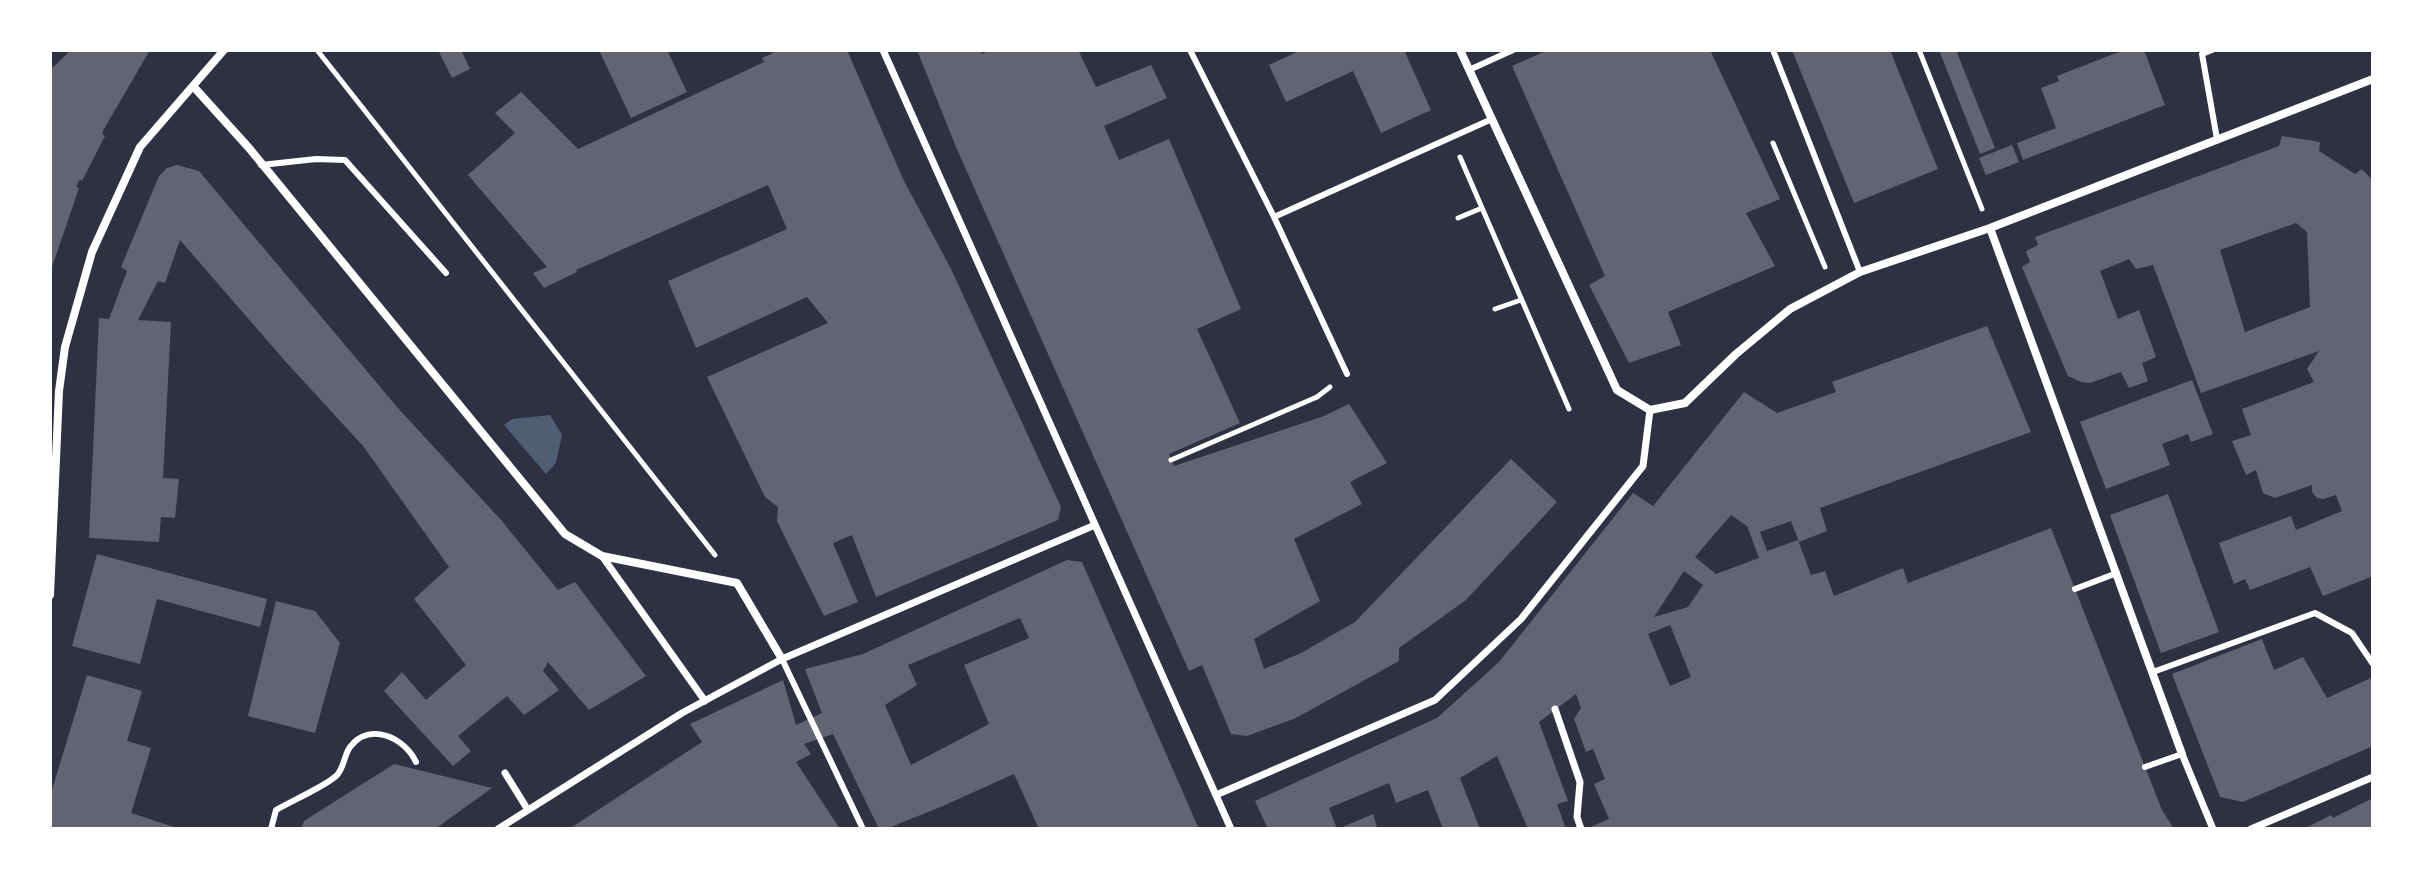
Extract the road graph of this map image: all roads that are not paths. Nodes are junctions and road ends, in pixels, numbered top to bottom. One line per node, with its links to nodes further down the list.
1 (224, 50): 10 (street)
2 (883, 50): 21 (street)
3 (1190, 50): 14 (lane)
4 (1460, 50): 8 (street)
5 (1513, 50): 8 (lane)
6 (1773, 50): 16 (lane)
7 (2212, 50): 12 (lane)
8 (1469, 70): 11 (street)
9 (2373, 79): 12 (street)
10 (193, 86): 13 (street); 20 (street)
11 (1492, 119): 14 (lane); 19 (street)
12 (2217, 139): 15 (street)
13 (261, 165): 17 (lane); 22 (street)
14 (1274, 217): 18 (lane)
15 (1990, 228): 16 (street); 23 (street)
16 (1860, 272): 19 (street)
17 (446, 273)
18 (1347, 374)
19 (1650, 410): 26 (street)
20 (52, 475): 25 (street)
21 (1095, 525): 28 (street); 38 (street)
22 (602, 556): 28 (street); 31 (street)
23 (2117, 573): 24 (lane); 30 (street)
24 (2075, 589)
25 (50, 595)
26 (1521, 619): 27 (street); 38 (street)
27 (1524, 629)
28 (782, 659): 31 (street); 42 (lane)
29 (2373, 664): 30 (lane)
30 (2153, 672): 33 (street)
31 (705, 701): 39 (street)
32 (1555, 709): 44 (street)
33 (2182, 754): 35 (lane); 45 (street)
34 (416, 762): 40 (lane)
35 (2145, 767)
36 (505, 773): 39 (street)
37 (2373, 777): 46 (street)
38 (1216, 795): 43 (street)
39 (528, 810): 41 (street)
40 (271, 829)
41 (498, 829)
42 (863, 829)
43 (1231, 829)
44 (1581, 829)
45 (2213, 829)
46 (2251, 829)

